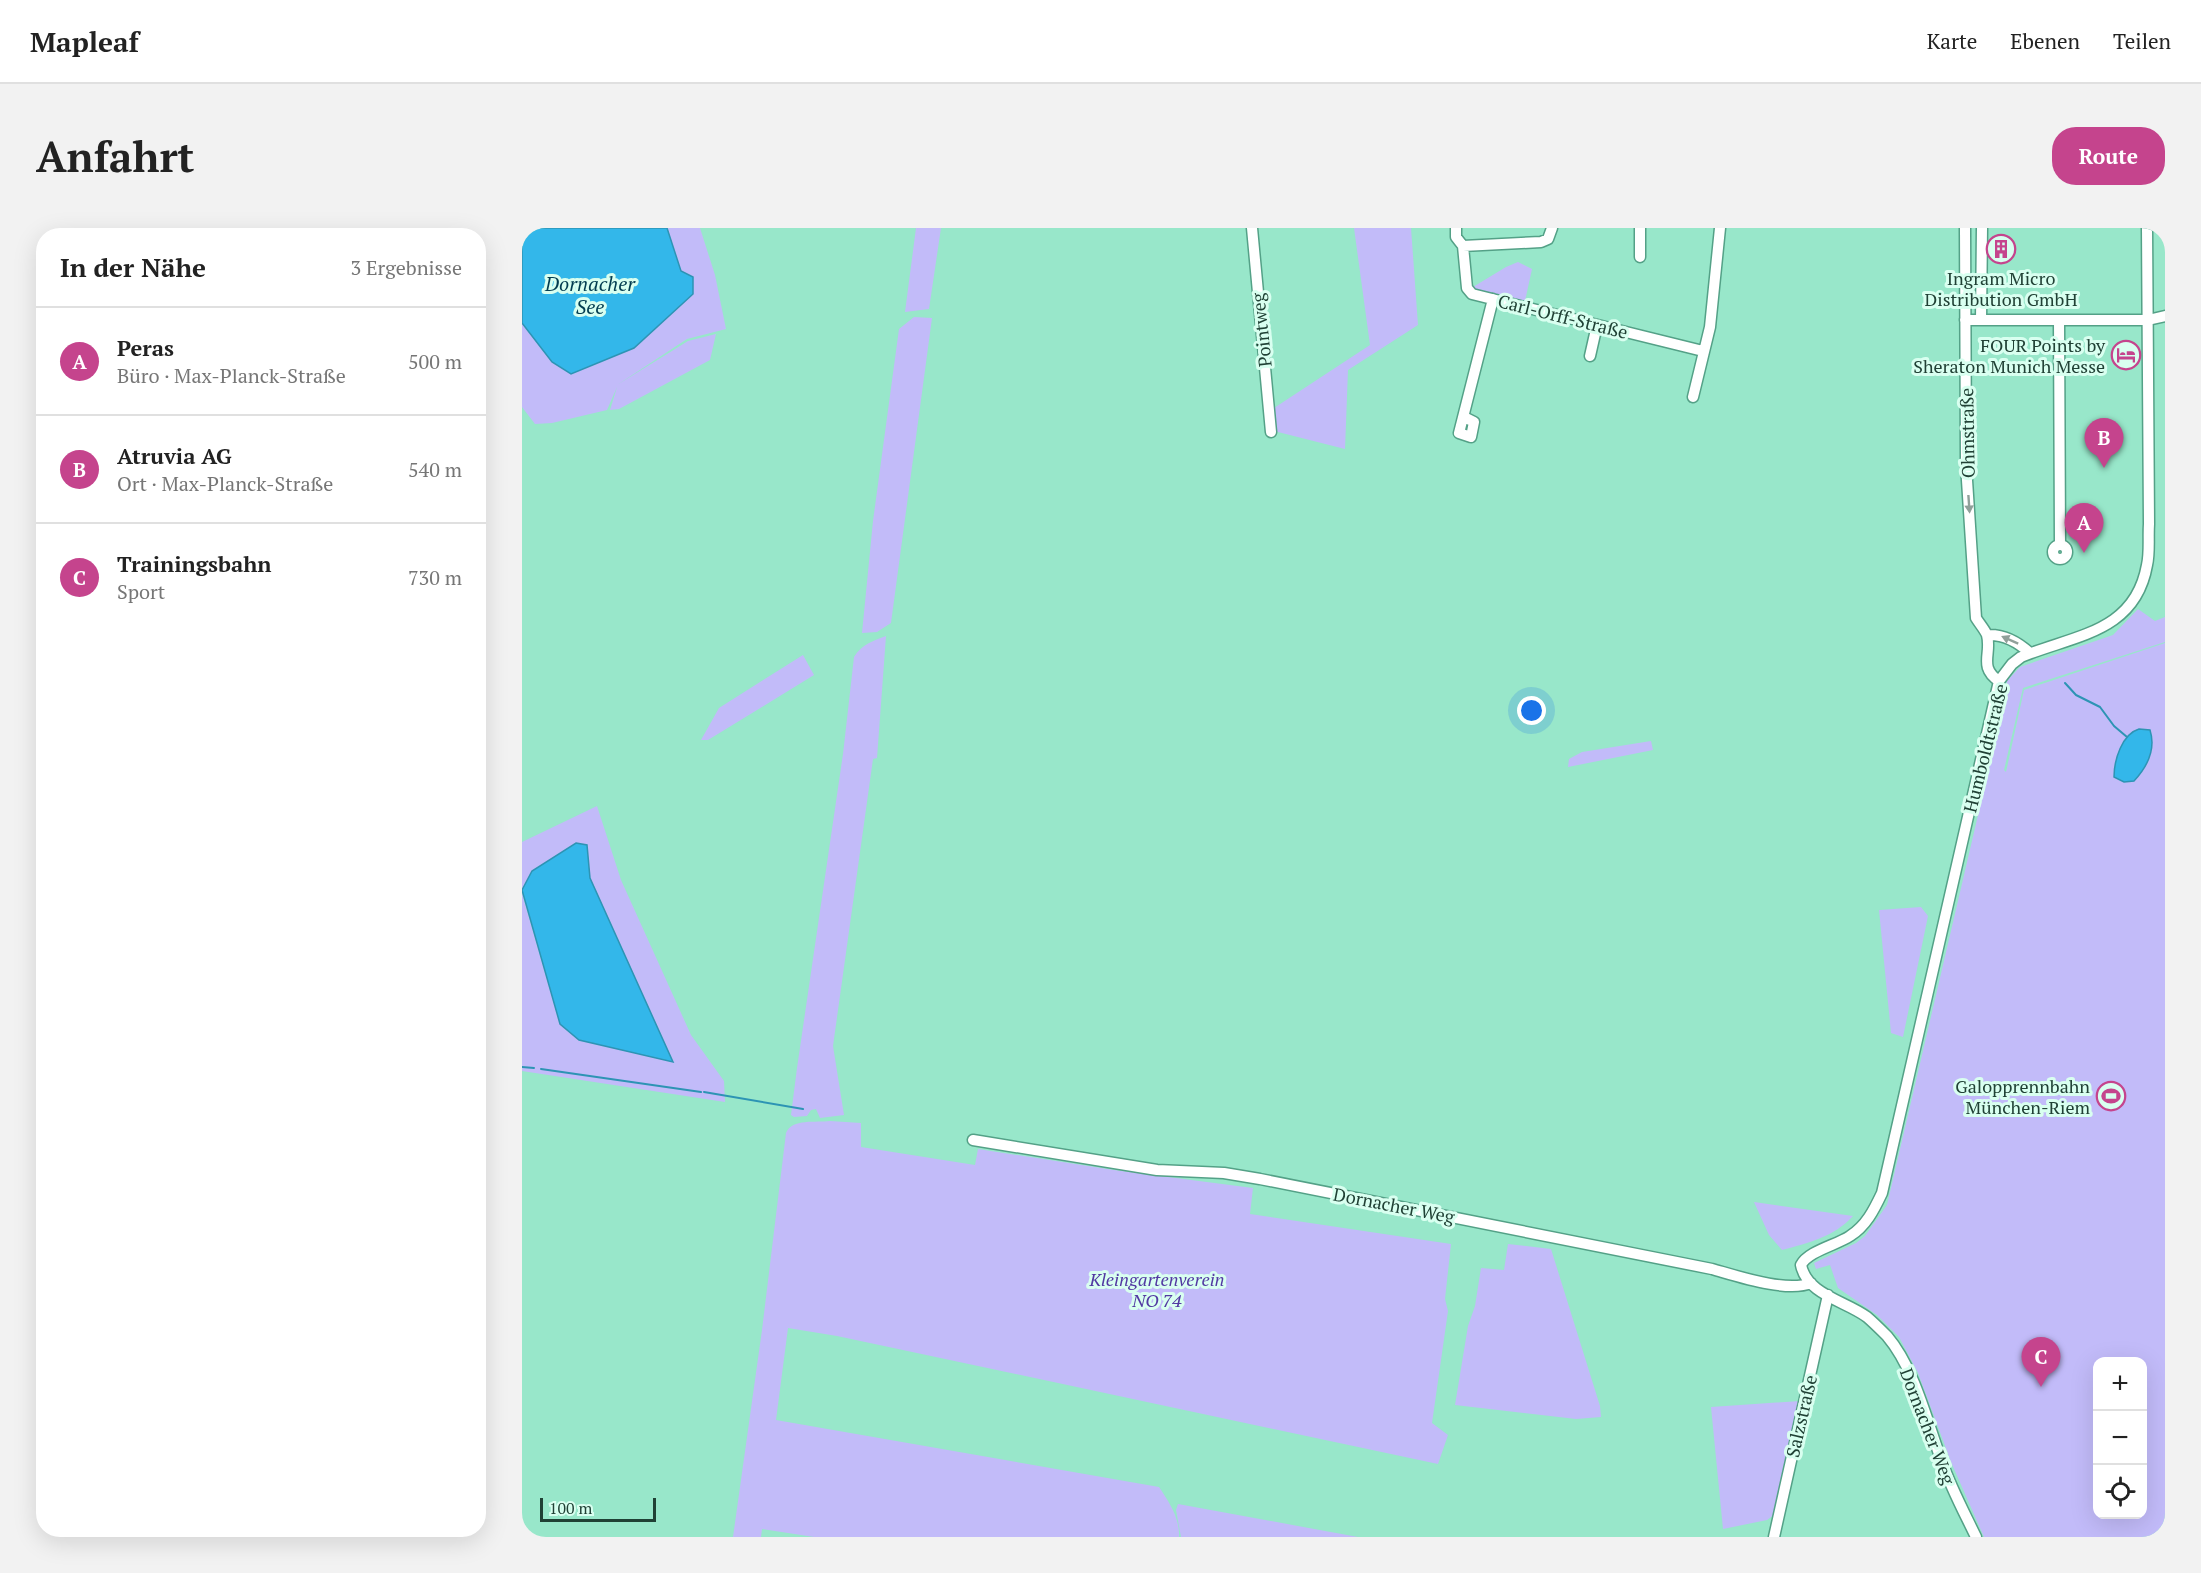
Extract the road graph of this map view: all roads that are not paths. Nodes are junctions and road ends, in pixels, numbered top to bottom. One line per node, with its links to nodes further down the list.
1 (1252, 228): 22 (street, Pointweg)
2 (1456, 228): 9 (street)
3 (1552, 228): 9 (street)
4 (1640, 228): 10 (street)
5 (1720, 228): 18 (street)
6 (1965, 228): 13 (street, Ohmstraße)
7 (1982, 228): 14 (street)
8 (2147, 228): 16 (street, Humboldtstraße)
9 (1463, 246): 11 (street, Carl-Orff-Straße)
10 (1640, 257)
11 (1493, 299): 17 (street, Carl-Orff-Straße); 21 (street)
12 (2165, 316): 16 (street)
13 (1965, 320): 14 (street); 24 (street, Ohmstraße, one-way to 24)
14 (1981, 320): 15 (street)
15 (2059, 320): 16 (street); 23 (street)
16 (2148, 320): 25 (street, Humboldtstraße)
17 (1597, 325): 18 (street, Carl-Orff-Straße); 19 (street)
18 (1703, 351): 20 (street)
19 (1590, 356)
20 (1693, 397)
21 (1464, 417)
22 (1271, 432)
23 (2060, 545)
24 (1987, 634): 25 (street, one-way to 24); 26 (street, Ohmstraße)
25 (2030, 653): 26 (street, Humboldtstraße)
26 (1999, 681): 28 (street, Humboldtstraße)
27 (973, 1140): 29 (street, Dornacher Weg)
28 (1801, 1265): 29 (street, Dornacher Weg)
29 (1811, 1283): 30 (street, Dornacher Weg)
30 (1828, 1295): 31 (street, Salzstraße); 32 (street, Dornacher Weg)
31 (1774, 1537)
32 (1976, 1537)

